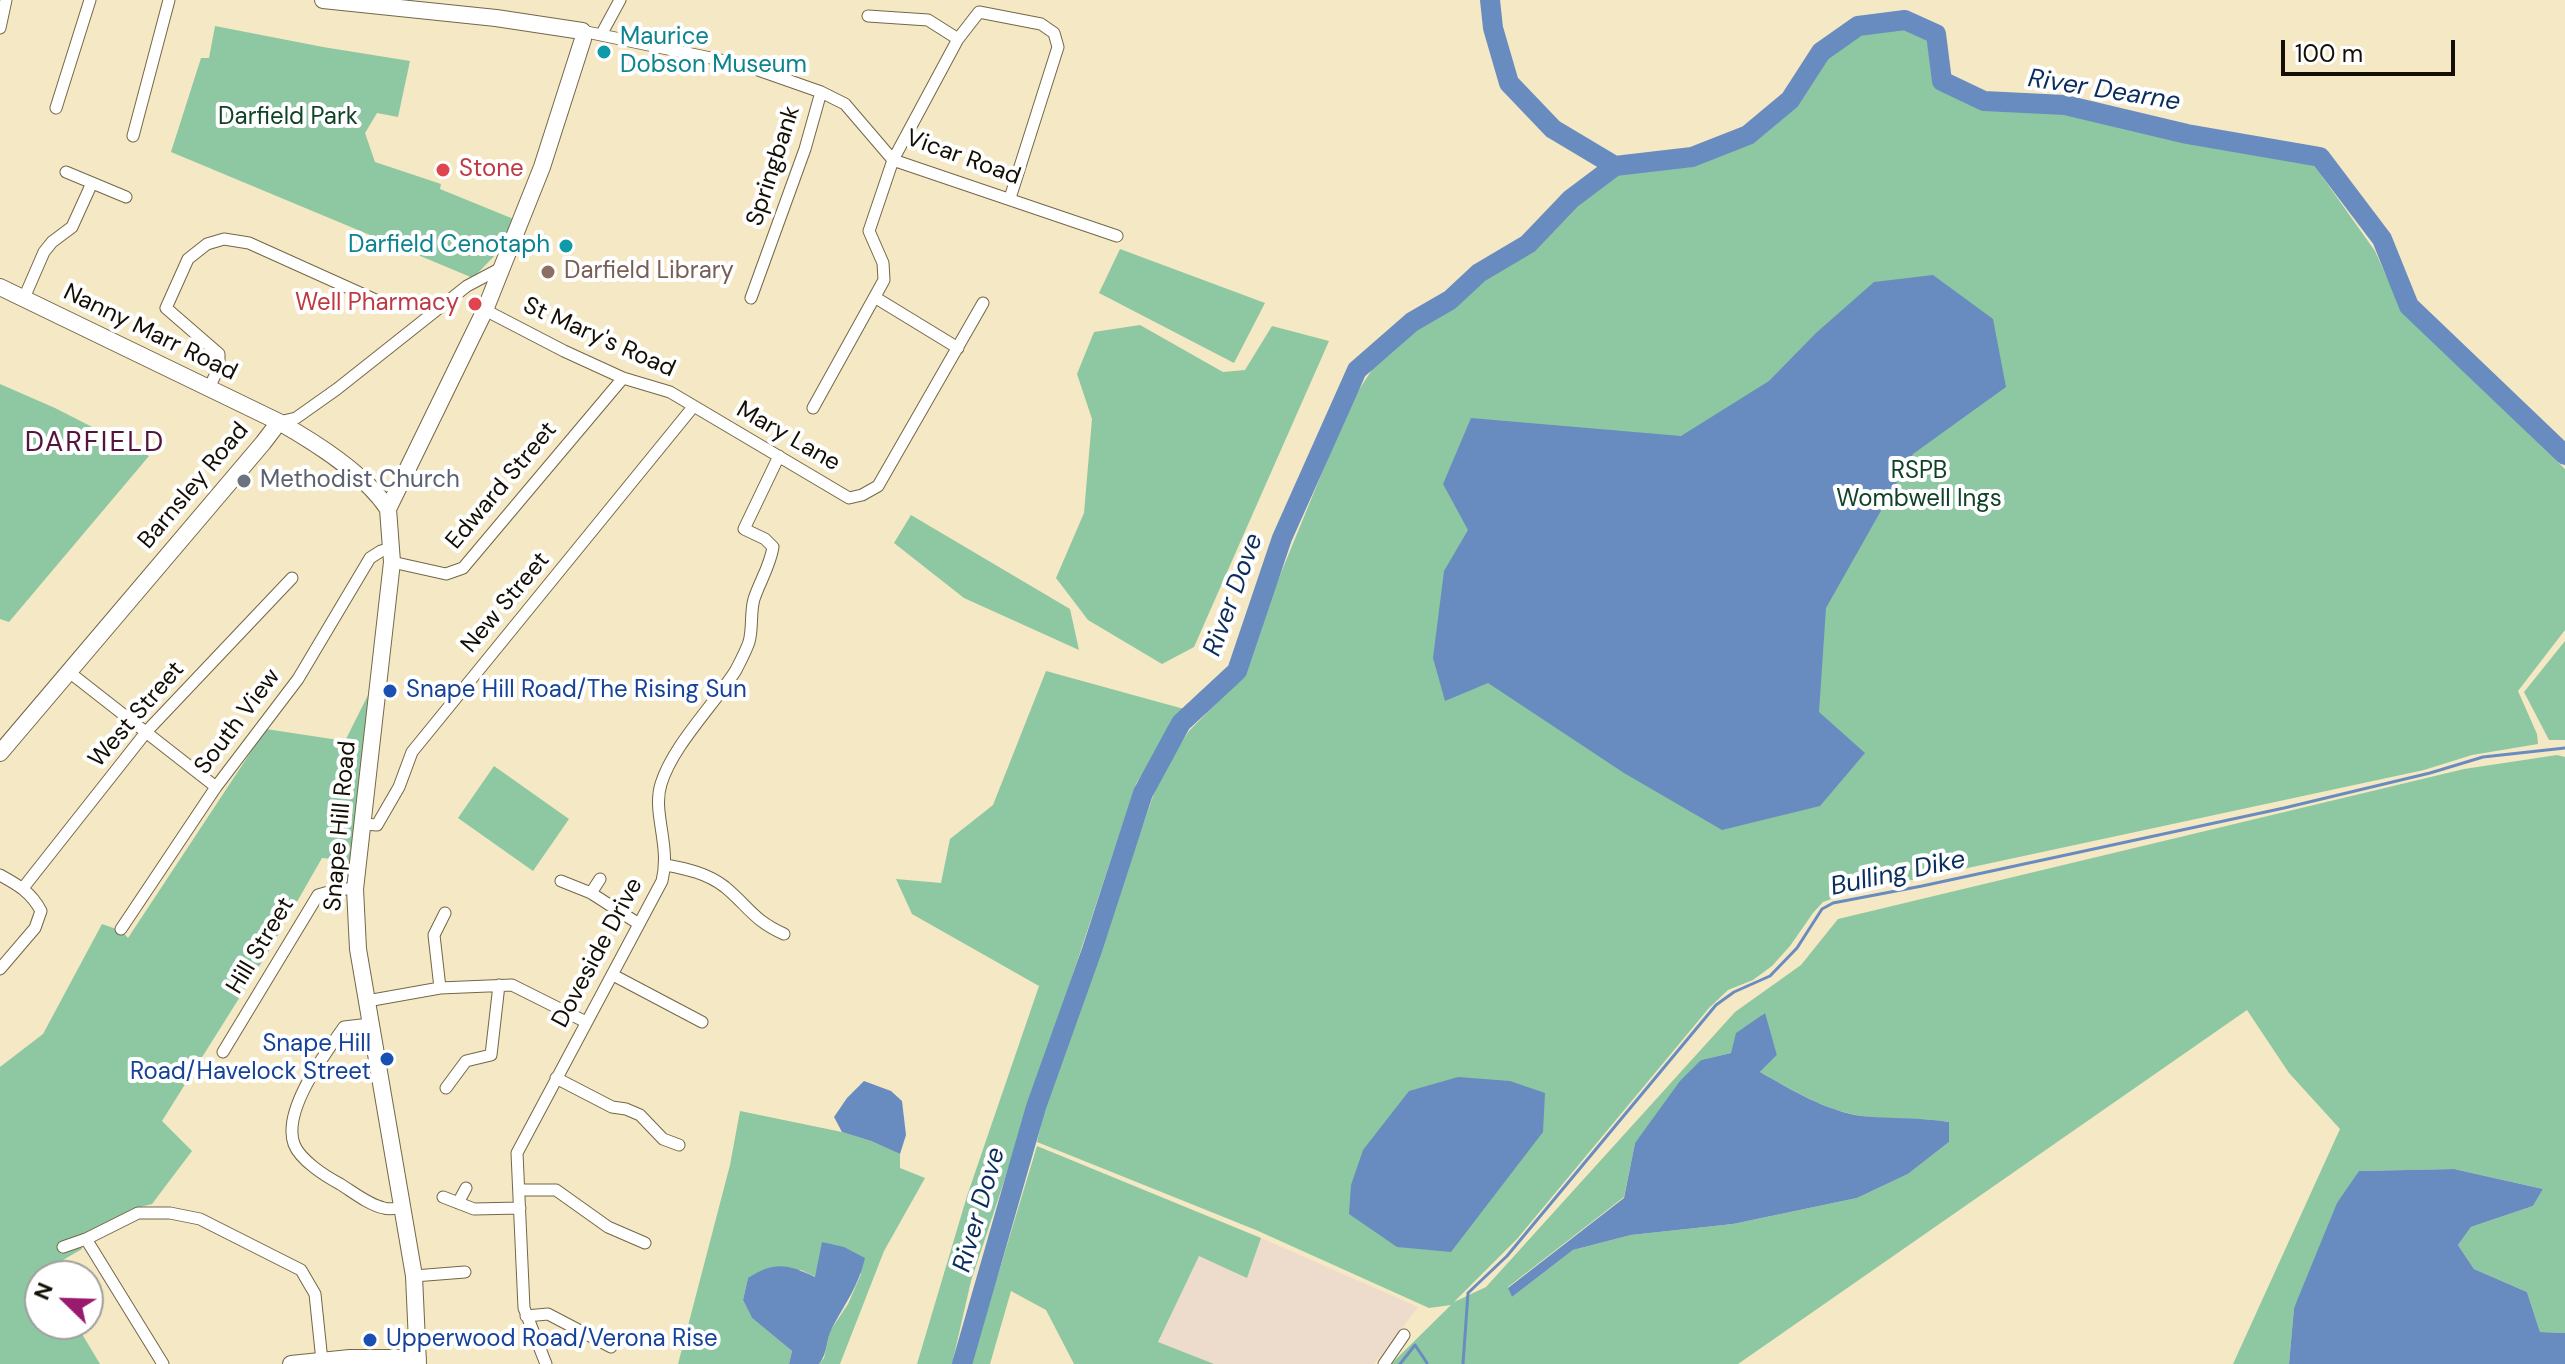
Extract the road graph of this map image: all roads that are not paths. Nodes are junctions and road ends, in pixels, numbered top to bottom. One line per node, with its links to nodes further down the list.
1 (6, 0): 7 (street)
2 (90, 0): 12 (street)
3 (169, 0): 13 (street)
4 (323, 0): 8 (street)
5 (620, 0): 9 (street)
6 (868, 16): 10 (street)
7 (0, 28)
8 (582, 31): 9 (street, Vicar Road); 20 (street)
9 (601, 35): 11 (street, Vicar Road)
10 (958, 39): 14 (street); 18 (street)
11 (821, 92): 14 (street, Vicar Road); 23 (street, Springbank)
12 (56, 108)
13 (133, 136)
14 (893, 160): 18 (street, Vicar Road); 24 (street)
15 (66, 172): 16 (street)
16 (92, 183): 17 (street); 22 (street)
17 (126, 197)
18 (1010, 198): 19 (street, Vicar Road)
19 (1117, 236)
20 (501, 268): 27 (street); 33 (street, Barnsley Road)
21 (0, 287): 22 (street, Nanny Marr Road)
22 (24, 298): 30 (street, Nanny Marr Road)
23 (751, 298)
24 (876, 298): 28 (street); 32 (street)
25 (380, 302): 30 (street)
26 (983, 303): 28 (street)
27 (485, 310): 29 (street, St Mary's Road); 35 (street)
28 (958, 348): 34 (street, Mary Lane)
29 (623, 378): 31 (street, St Mary's Road); 36 (street, Edward Street)
30 (209, 388): 33 (street, Nanny Marr Road)
31 (693, 407): 34 (street, Mary Lane); 42 (street, New Street)
32 (813, 408)
33 (279, 422): 35 (street, Nanny Marr Road); 38 (street, Barnsley Road)
34 (779, 456): 43 (street, Doveside Drive)
35 (388, 509): 36 (street, Snape Hill Road)
36 (392, 555): 41 (street, South View); 42 (street, Snape Hill Road)
37 (292, 578): 39 (street, West Street)
38 (69, 672): 39 (street); 40 (street, Barnsley Road)
39 (147, 731): 41 (street); 47 (street, West Street)
40 (0, 753)
41 (216, 787): 52 (street, South View)
42 (363, 824): 48 (street, Snape Hill Road)
43 (666, 865): 51 (street, Doveside Drive); 53 (street)
44 (0, 875): 47 (street)
45 (600, 879): 49 (street)
46 (561, 881): 49 (street)
47 (23, 888): 54 (street)
48 (355, 889): 58 (street, Snape Hill Road); 62 (street, Hill Street)
49 (591, 893): 51 (street)
50 (445, 913): 57 (street)
51 (639, 924): 55 (street, Doveside Drive)
52 (121, 929)
53 (784, 934)
54 (0, 969)
55 (613, 975): 59 (street, Doveside Drive); 60 (street)
56 (499, 985): 57 (street); 59 (street); 64 (street)
57 (440, 988): 58 (street)
58 (367, 1001): 61 (street, Snape Hill Road)
59 (586, 1022): 63 (street, Doveside Drive)
60 (702, 1022)
61 (370, 1024): 70 (street, Snape Hill Road); 70 (street)
62 (223, 1052)
63 (556, 1078): 65 (street); 67 (street, Doveside Drive)
64 (446, 1088)
65 (679, 1145)
66 (466, 1188): 69 (street)
67 (519, 1190): 71 (street, Doveside Drive); 73 (street)
68 (443, 1197): 69 (street)
69 (458, 1203): 71 (street)
70 (402, 1208): 76 (street, Snape Hill Road)
71 (520, 1208): 77 (street, Doveside Drive)
72 (86, 1239): 74 (street); 80 (street); 82 (street)
73 (645, 1243)
74 (63, 1247)
75 (465, 1272): 76 (street)
76 (414, 1276): 81 (street, Snape Hill Road)
77 (526, 1316): 79 (street); 84 (street, Doveside Drive)
78 (1404, 1335): 85 (street)
79 (611, 1347)
80 (322, 1361): 81 (street); 83 (street)
81 (418, 1361)
82 (163, 1364)
83 (291, 1364)
84 (546, 1364)
85 (1384, 1364)

